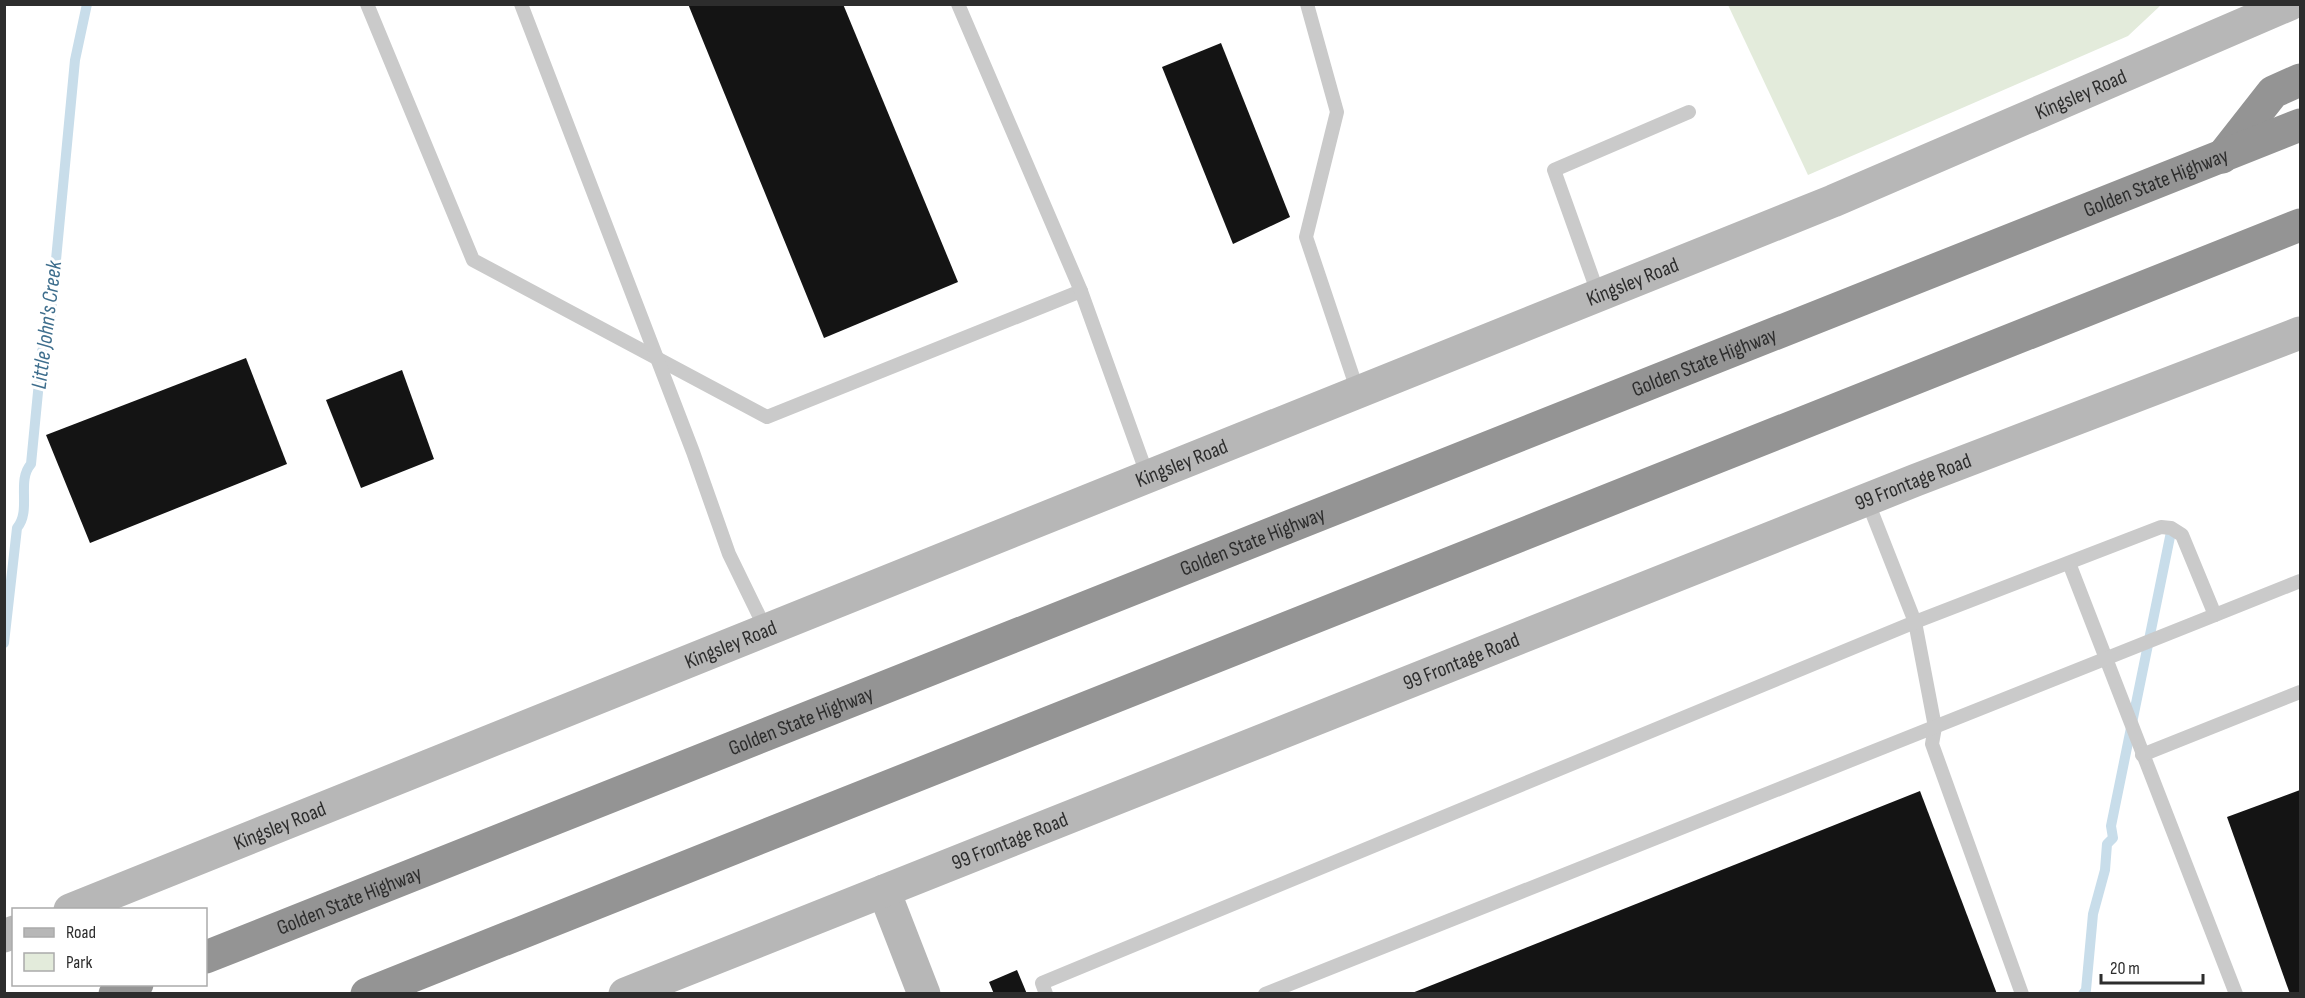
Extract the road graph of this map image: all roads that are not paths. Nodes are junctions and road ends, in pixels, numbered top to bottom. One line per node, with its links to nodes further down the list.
1 (367, 4): 14 (lane)
2 (521, 4): 14 (lane)
3 (958, 4): 11 (lane)
4 (1307, 4): 15 (lane)
5 (2290, 4): 12 (street, Kingsley Road)
6 (2301, 80): 9 (highway)
7 (1689, 112): 12 (lane)
8 (2301, 125): 9 (highway, Golden State Highway)
9 (2221, 158): 29 (highway, Golden State Highway)
10 (2301, 225): 32 (highway)
11 (1081, 291): 14 (lane); 16 (lane)
12 (1599, 296): 15 (street, Kingsley Road)
13 (2301, 333): 17 (street, 99 Frontage Road)
14 (656, 356): 22 (lane)
15 (1358, 392): 16 (street, Kingsley Road)
16 (1148, 477): 22 (street, Kingsley Road)
17 (1867, 500): 21 (lane); 27 (street, 99 Frontage Road)
18 (2069, 563): 20 (lane); 21 (lane); 23 (lane)
19 (2301, 581): 20 (lane)
20 (2215, 615): 23 (lane)
21 (1915, 622): 25 (lane); 35 (lane)
22 (765, 630): 28 (street, Kingsley Road)
23 (2106, 660): 25 (lane); 26 (lane)
24 (2301, 692): 26 (lane)
25 (1935, 727): 36 (lane); 37 (lane)
26 (2142, 755): 38 (lane)
27 (884, 891): 33 (street, 99 Frontage Road); 34 (street)
28 (72, 908)
29 (207, 957)
30 (132, 986): 31 (highway)
31 (115, 993)
32 (367, 993)
33 (625, 993)
34 (924, 993)
35 (1046, 993)
36 (1265, 993)
37 (2022, 993)
38 (2236, 993)

